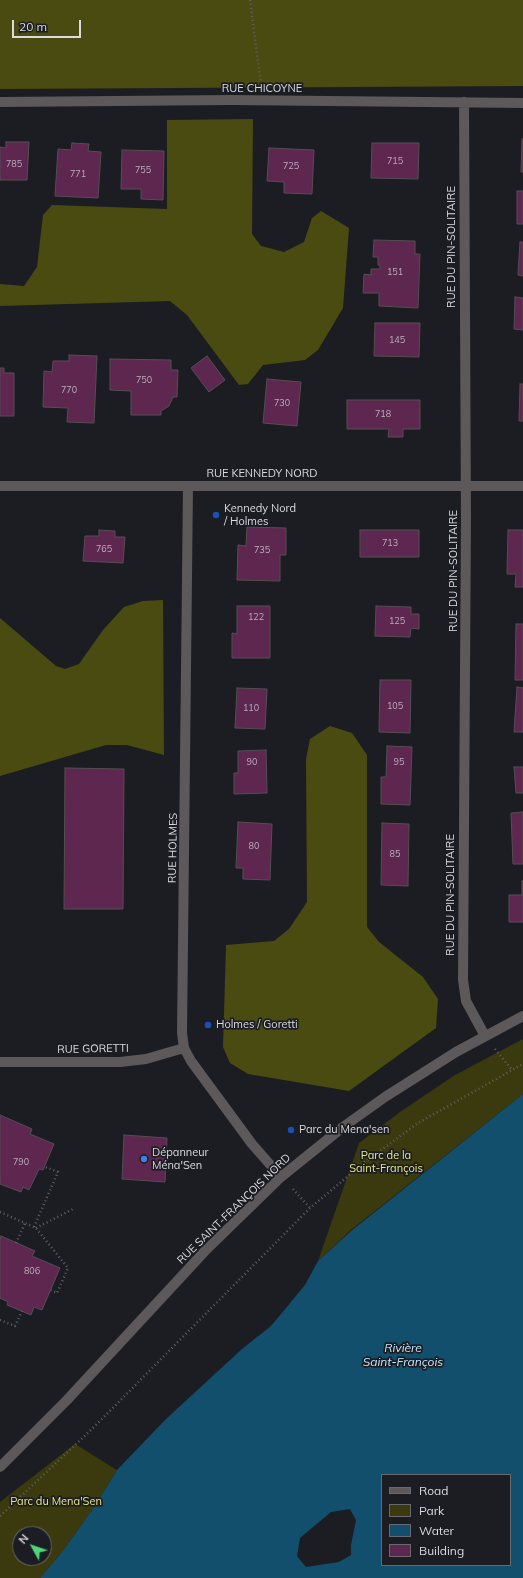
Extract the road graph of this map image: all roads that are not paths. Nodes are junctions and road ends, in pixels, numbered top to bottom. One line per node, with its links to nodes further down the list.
1 (0, 102): 2 (street, RUE CHICOYNE)
2 (464, 102): 3 (street, RUE CHICOYNE); 6 (street, RUE DU PIN-SOLITAIRE)
3 (523, 103)
4 (0, 486): 5 (street, RUE KENNEDY NORD)
5 (188, 486): 6 (street, RUE KENNEDY NORD); 10 (street, RUE HOLMES)
6 (466, 486): 7 (street, RUE KENNEDY NORD); 9 (street, RUE DU PIN-SOLITAIRE)
7 (523, 486)
8 (523, 1016): 9 (street, RUE SAINT-FRANÇOIS NORD)
9 (485, 1036): 12 (street, RUE SAINT-FRANÇOIS NORD)
10 (184, 1048): 11 (street, RUE GORETTI); 12 (street, RUE HOLMES)
11 (0, 1062)
12 (281, 1177): 13 (street, RUE SAINT-FRANÇOIS NORD)
13 (0, 1467)

